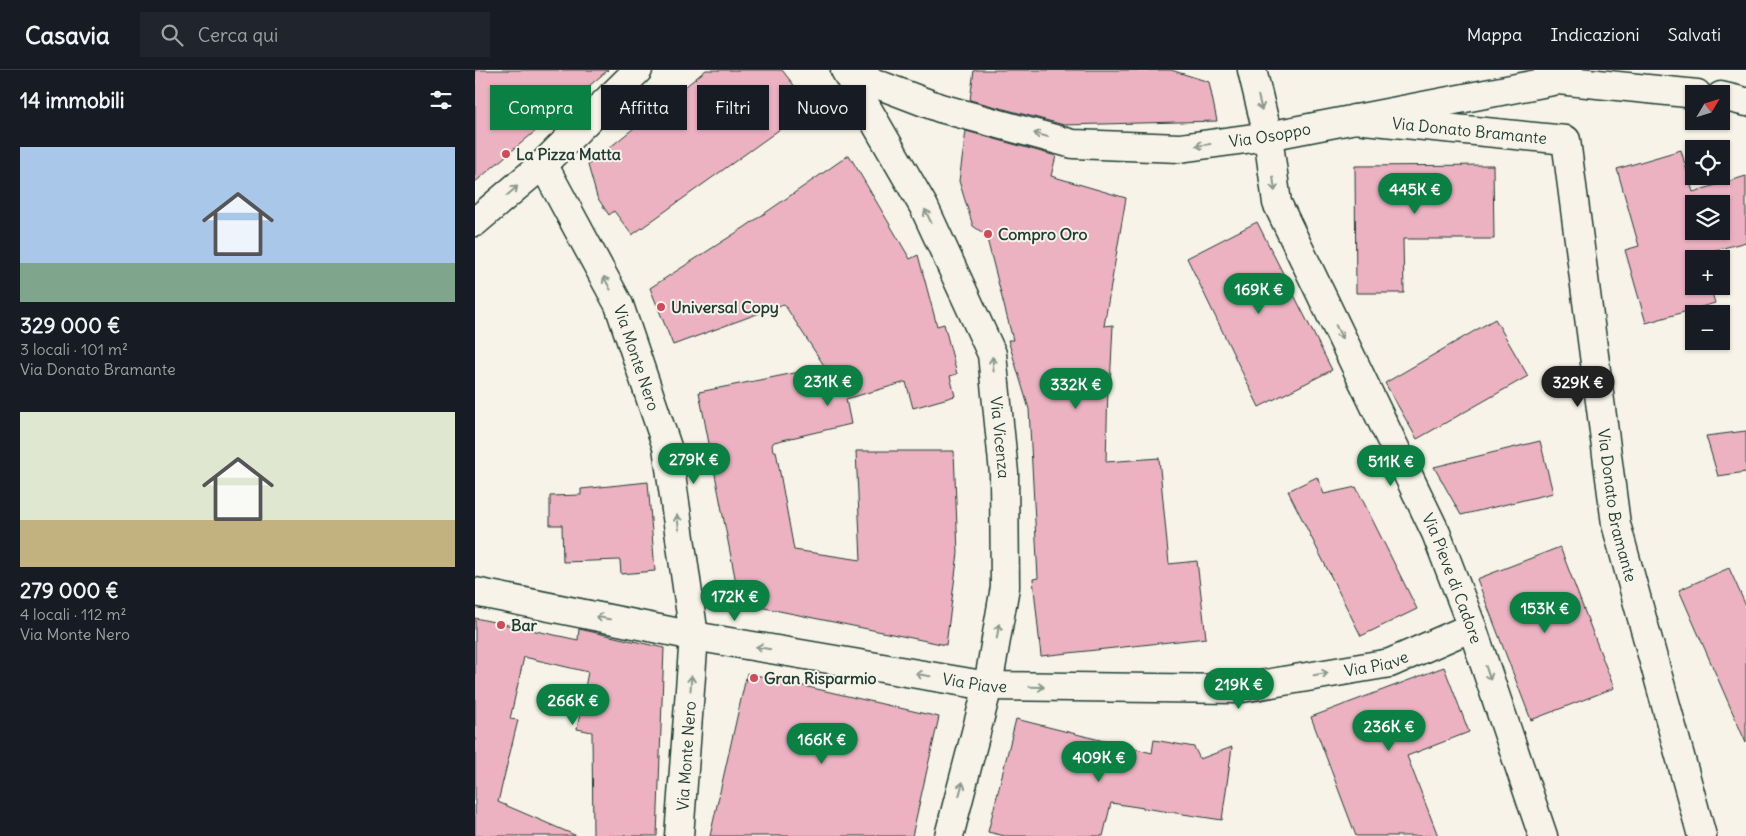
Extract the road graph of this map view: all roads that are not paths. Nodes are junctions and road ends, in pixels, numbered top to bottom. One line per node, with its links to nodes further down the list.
1 (638, 70): 9 (street)
2 (1252, 70): 8 (street, Via Pieve di Cadore, one-way to 8)
3 (847, 72): 8 (street, Via Osoppo, one-way to 3); 14 (street, Via Vicenza, one-way to 3)
4 (1685, 93): 7 (street, Via Osoppo)
5 (1730, 98): 6 (street)
6 (1746, 102)
7 (1354, 119): 8 (street, Via Osoppo); 18 (street, Via Donato Bramante)
8 (1268, 136): 12 (street, Via Pieve di Cadore, one-way to 12)
9 (543, 164): 10 (street, one-way to 9); 13 (street, Via Monte Nero, one-way to 9)
10 (475, 222)
11 (475, 592): 13 (street, Via Piave, one-way to 11)
12 (1472, 627): 14 (street, Via Piave, one-way to 12); 17 (street, Via Pieve di Cadore, one-way to 17)
13 (694, 636): 14 (street, Via Piave, one-way to 13); 15 (street, Via Monte Nero, one-way to 13)
14 (988, 686): 16 (street, Via Vicenza, one-way to 14)
15 (679, 836)
16 (949, 836)
17 (1543, 836)
18 (1702, 836)

